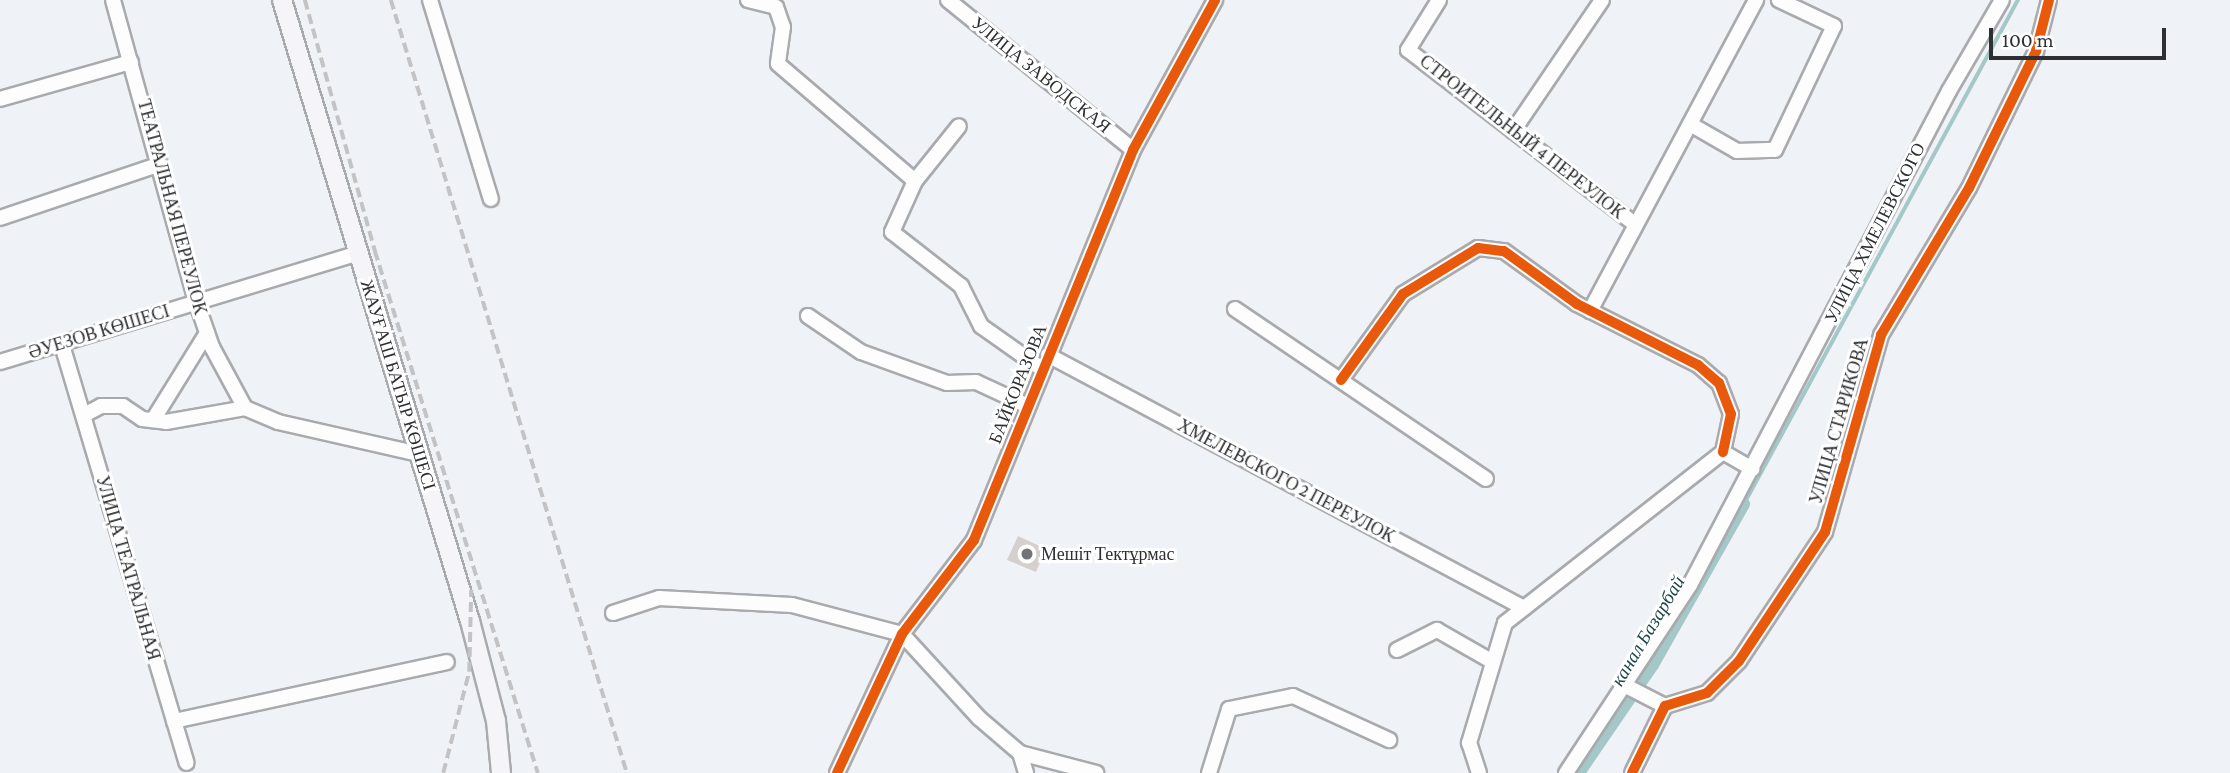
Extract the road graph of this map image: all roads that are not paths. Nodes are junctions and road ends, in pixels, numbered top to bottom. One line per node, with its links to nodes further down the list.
1 (113, 0): 14 (street, ТЕАТРАЛЬНАЯ ПЕРЕУЛОК)
2 (282, 0): 25 (main road, ЖАУҒАШ БАТЫР КӨШЕСІ)
3 (430, 0): 22 (street)
4 (748, 0): 13 (street)
5 (948, 0): 19 (street, УЛИЦА ЗАВОДСКАЯ)
6 (1215, 0): 19 (street, БАЙКОРАЗОВА)
7 (1439, 0): 18 (street, СТРОИТЕЛЬНЫЙ 4 ПЕРЕУЛОК)
8 (1602, 0): 18 (street)
9 (1756, 0): 16 (street)
10 (1779, 0): 16 (street)
11 (2002, 0): 41 (street, УЛИЦА ХМЕЛЕВСКОГО)
12 (2049, 0): 50 (street, УЛИЦА СТАРИКОВА)
13 (779, 4): 21 (street)
14 (131, 62): 15 (street); 20 (street, ТЕАТРАЛЬНАЯ ПЕРЕУЛОК)
15 (0, 99)
16 (1690, 124): 24 (street)
17 (959, 126): 21 (street)
18 (1513, 131): 24 (street, СТРОИТЕЛЬНЫЙ 4 ПЕРЕУЛОК)
19 (1133, 150): 33 (street, БАЙКОРАЗОВА)
20 (160, 164): 23 (street); 26 (street, ТЕАТРАЛЬНАЯ ПЕРЕУЛОК)
21 (915, 181): 33 (street, ХМЕЛЕВСКОГО 2 ПЕРЕУЛОК)
22 (491, 200)
23 (0, 218)
24 (1636, 225): 28 (street)
25 (358, 253): 26 (street, ӘУЕЗОВ КӨШЕСІ); 40 (main road, ЖАУҒАШ БАТЫР КӨШЕСІ)
26 (195, 301): 30 (street, ТЕАТРАЛЬНАЯ ПЕРЕУЛОК); 31 (street, ӘУЕЗОВ КӨШЕСІ)
27 (1235, 309): 34 (street)
28 (1590, 311): 34 (street); 39 (street)
29 (808, 316): 35 (street)
30 (207, 333): 36 (street, ТЕАТРАЛЬНАЯ ПЕРЕУЛОК); 38 (street)
31 (62, 345): 32 (street, ӘУЕЗОВ КӨШЕСІ); 37 (street, УЛИЦА ТЕАТРАЛЬНАЯ)
32 (0, 362)
33 (1045, 362): 35 (street, БАЙКОРАЗОВА); 43 (street, ХМЕЛЕВСКОГО 2 ПЕРЕУЛОК)
34 (1340, 380): 42 (street)
35 (1028, 406): 45 (street, БАЙКОРАЗОВА)
36 (244, 408): 38 (street); 40 (street)
37 (84, 415): 38 (street); 51 (street, УЛИЦА ТЕАТРАЛЬНАЯ)
38 (153, 420)
39 (1723, 452): 41 (street); 43 (street)
40 (419, 454): 55 (main road, ЖАУҒАШ БАТЫР КӨШЕСІ)
41 (1752, 469): 49 (street, УЛИЦА ХМЕЛЕВСКОГО)
42 (1486, 480)
43 (1524, 608): 48 (street)
44 (613, 612): 45 (street)
45 (902, 634): 53 (street); 56 (street, БАЙКОРАЗОВА)
46 (1397, 650): 48 (street)
47 (447, 662): 51 (street)
48 (1493, 662): 60 (street)
49 (1624, 685): 50 (street); 61 (street, УЛИЦА ХМЕЛЕВСКОГО)
50 (1662, 705): 62 (street)
51 (174, 721): 54 (street, УЛИЦА ТЕАТРАЛЬНАЯ)
52 (1389, 740): 59 (street)
53 (1020, 752): 57 (street); 58 (street)
54 (187, 763)
55 (501, 773)
56 (837, 773)
57 (1026, 773)
58 (1096, 773)
59 (1209, 773)
60 (1479, 773)
61 (1566, 773)
62 (1632, 773)

